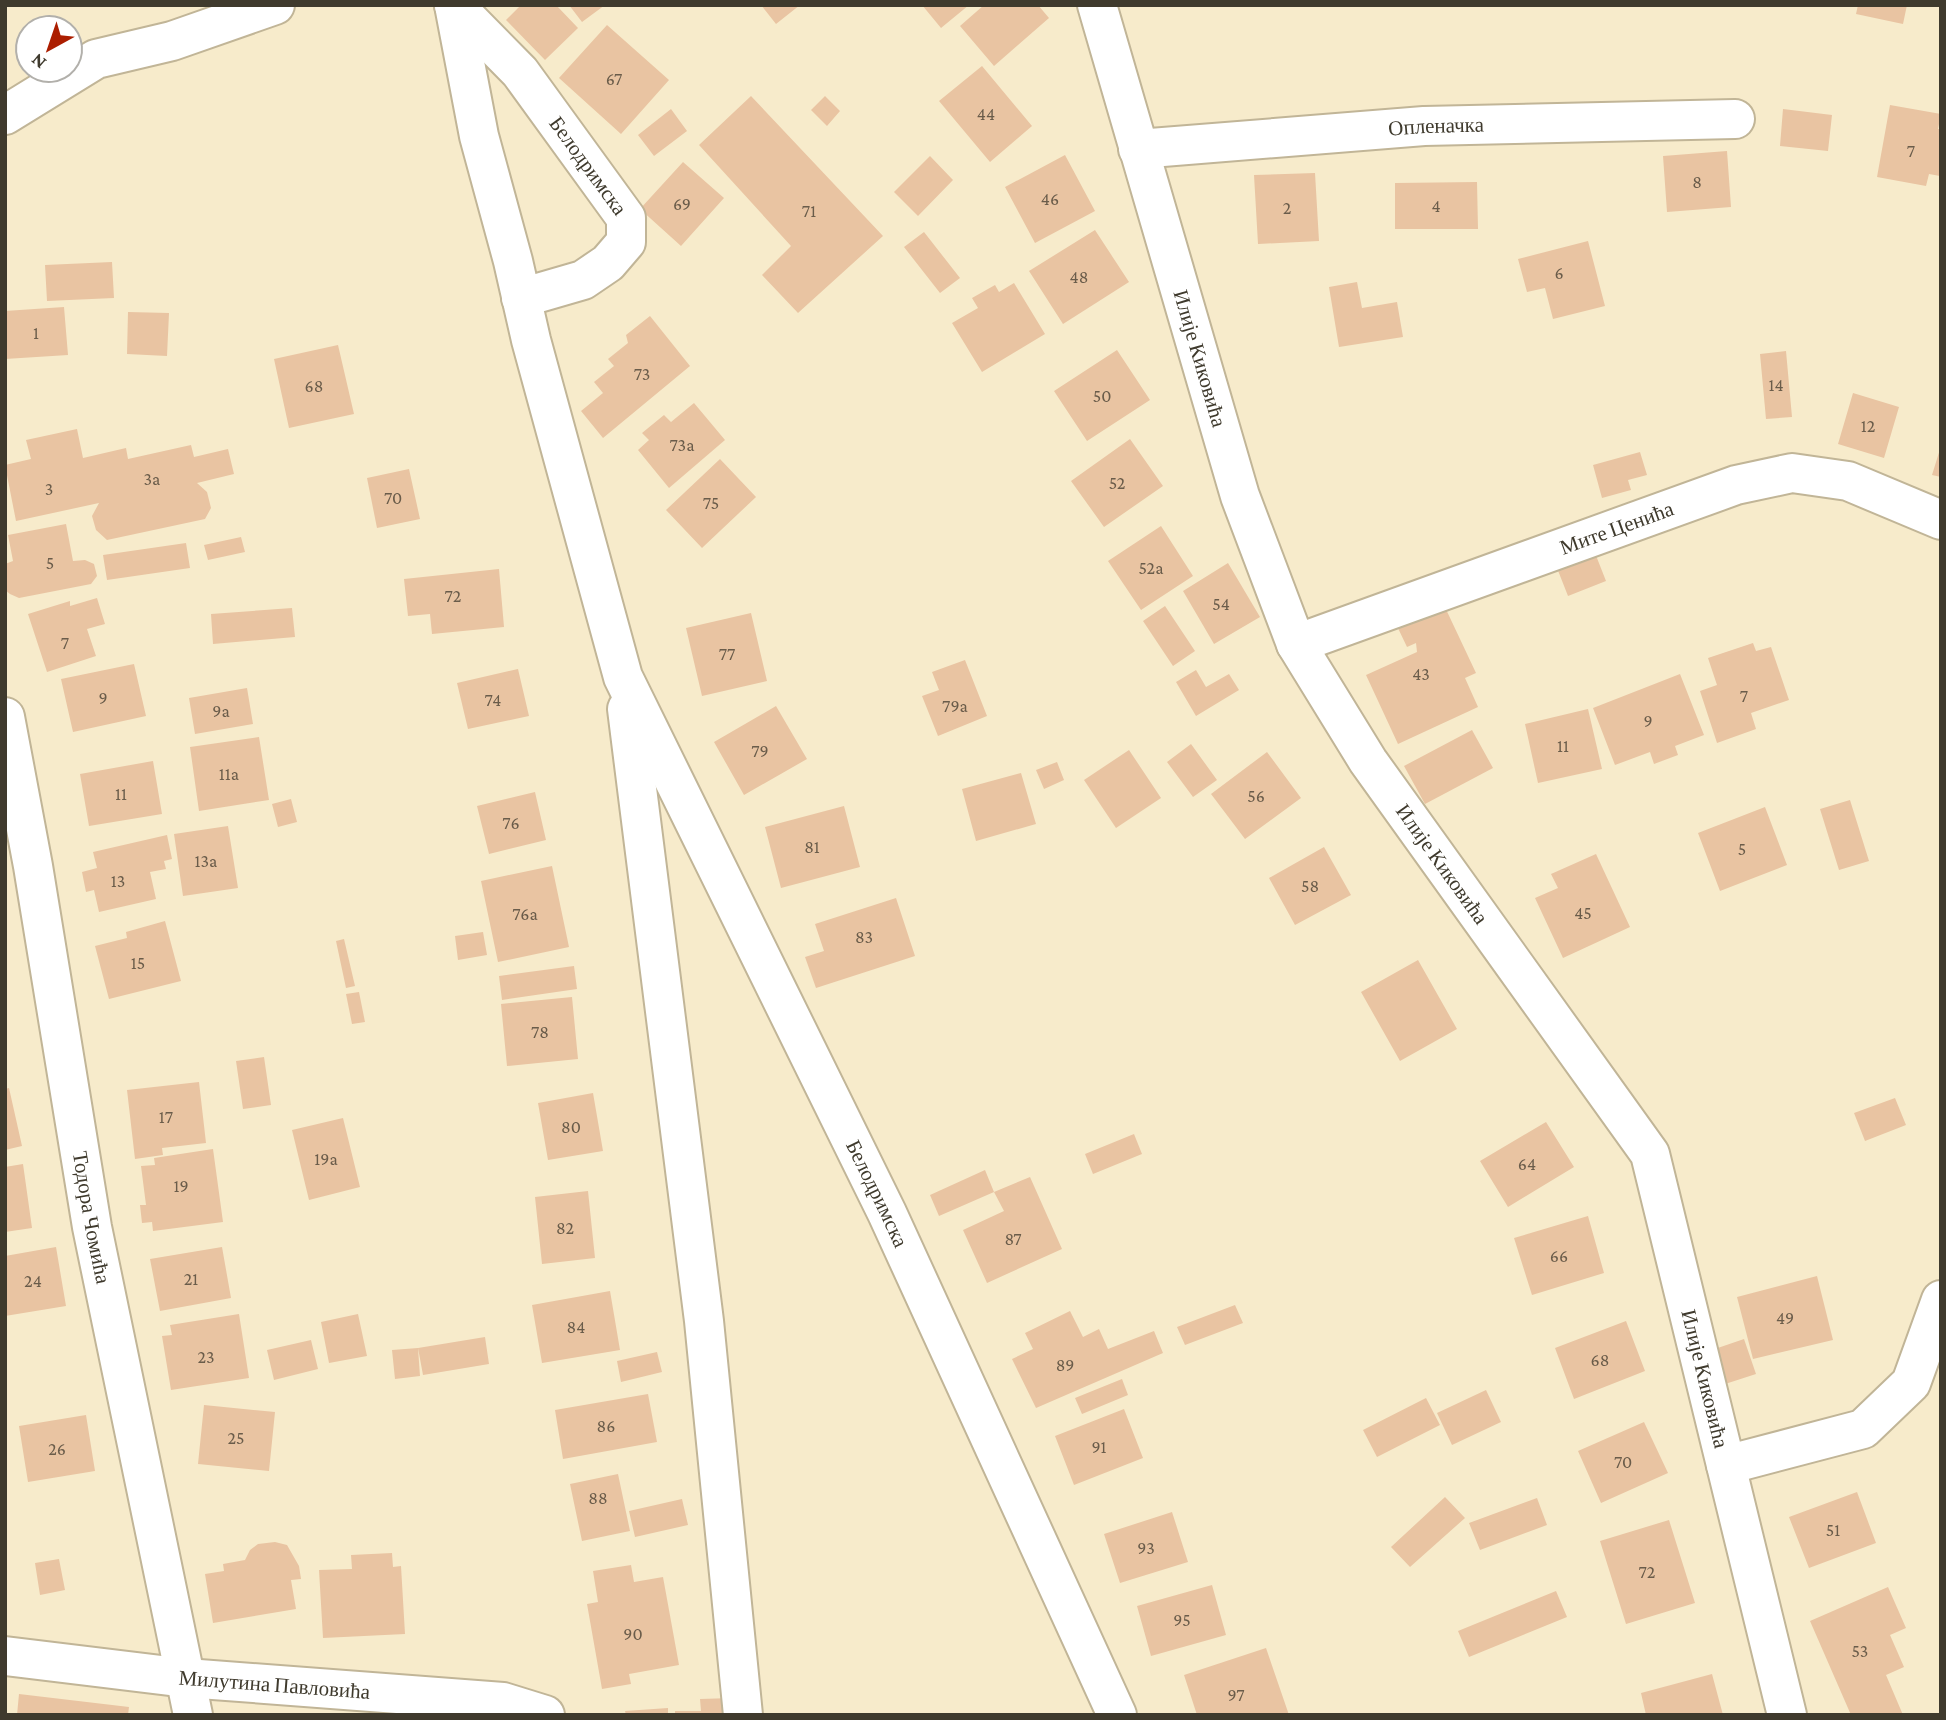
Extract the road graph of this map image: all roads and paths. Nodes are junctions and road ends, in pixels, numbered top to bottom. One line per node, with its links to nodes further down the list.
1 (275, 5): 4 (street)
2 (454, 5): 7 (street, Белодримска); 7 (street, Белодримска)
3 (1097, 5): 6 (street, Илије Киковића)
4 (5, 115)
5 (1735, 118): 6 (street, Опленачка)
6 (1138, 149): 9 (street, Илије Киковића)
7 (521, 298): 10 (street, Белодримска)
8 (1941, 520): 9 (street, Мите Ценића)
9 (1296, 644): 13 (street, Илије Киковића)
10 (623, 677): 18 (street, Белодримска); 19 (street, Белодримска)
11 (5, 717): 15 (street, Тодора Чомића)
12 (1941, 1300): 13 (street)
13 (1726, 1465): 20 (street, Илије Киковића)
14 (5, 1656): 15 (street, Милутина Павловића)
15 (186, 1678): 16 (street, Тодора Чомића); 17 (street, Милутина Павловића)
16 (193, 1715)
17 (545, 1715)
18 (743, 1715)
19 (1117, 1715)
20 (1787, 1715)

